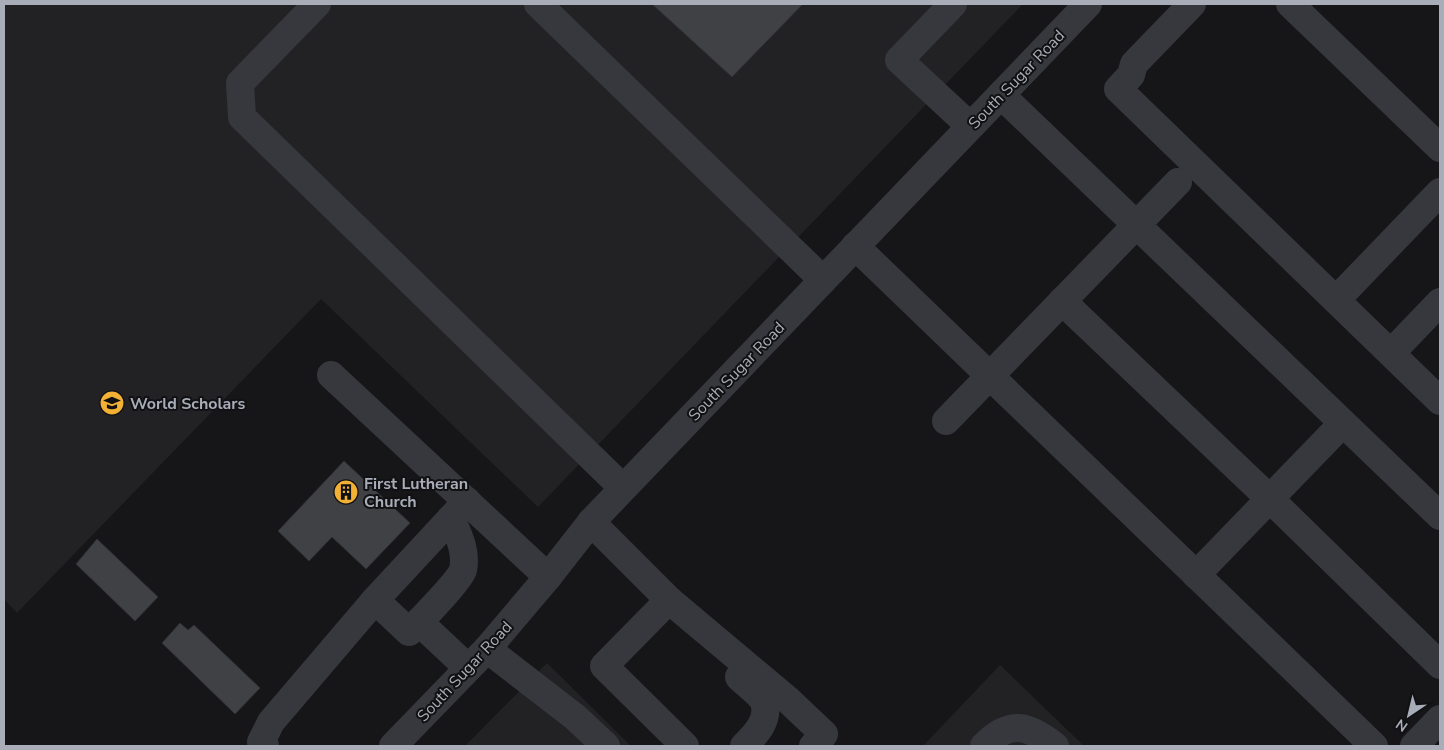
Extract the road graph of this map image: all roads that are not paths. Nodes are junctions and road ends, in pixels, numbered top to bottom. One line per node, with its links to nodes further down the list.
1 (317, 4): 25 (lane)
2 (538, 4): 7 (lane)
3 (953, 4): 9 (lane)
4 (1088, 4): 8 (lane, South Sugar Road)
5 (1192, 4): 16 (lane)
6 (1290, 4): 10 (lane)
7 (562, 16): 15 (lane)
8 (1001, 95): 9 (lane, South Sugar Road); 13 (lane)
9 (970, 126): 14 (lane, South Sugar Road)
10 (1440, 148)
11 (1178, 182): 13 (lane)
12 (1440, 192): 16 (lane)
13 (1136, 225): 17 (lane); 24 (lane)
14 (855, 246): 15 (lane, South Sugar Road); 21 (lane)
15 (823, 280): 25 (lane, South Sugar Road)
16 (1336, 300): 19 (lane)
17 (1062, 301): 21 (lane); 26 (lane)
18 (1440, 302): 19 (lane)
19 (1391, 353): 22 (lane)
20 (331, 375): 27 (lane)
21 (989, 376): 23 (lane); 30 (lane)
22 (1440, 400)
23 (946, 421)
24 (1344, 423): 26 (lane); 28 (lane)
25 (623, 488): 29 (lane, South Sugar Road)
26 (1270, 499): 30 (lane); 36 (lane)
27 (459, 509): 31 (lane); 32 (lane); 34 (lane)
28 (1440, 516)
29 (591, 522): 31 (lane, South Sugar Road); 33 (lane)
30 (1196, 575): 47 (lane)
31 (548, 577): 35 (lane, South Sugar Road)
32 (375, 600): 34 (lane); 39 (lane)
33 (669, 600): 42 (lane); 43 (lane); 44 (lane)
34 (419, 622): 37 (lane)
35 (487, 649): 37 (lane, South Sugar Road); 41 (lane)
36 (1440, 665)
37 (468, 668): 40 (lane, South Sugar Road)
38 (1440, 719): 48 (lane)
39 (265, 746)
40 (393, 746)
41 (606, 746)
42 (685, 746)
43 (744, 746)
44 (813, 746)
45 (984, 746): 46 (lane)
46 (1055, 746)
47 (1374, 746)
48 (1414, 746)

